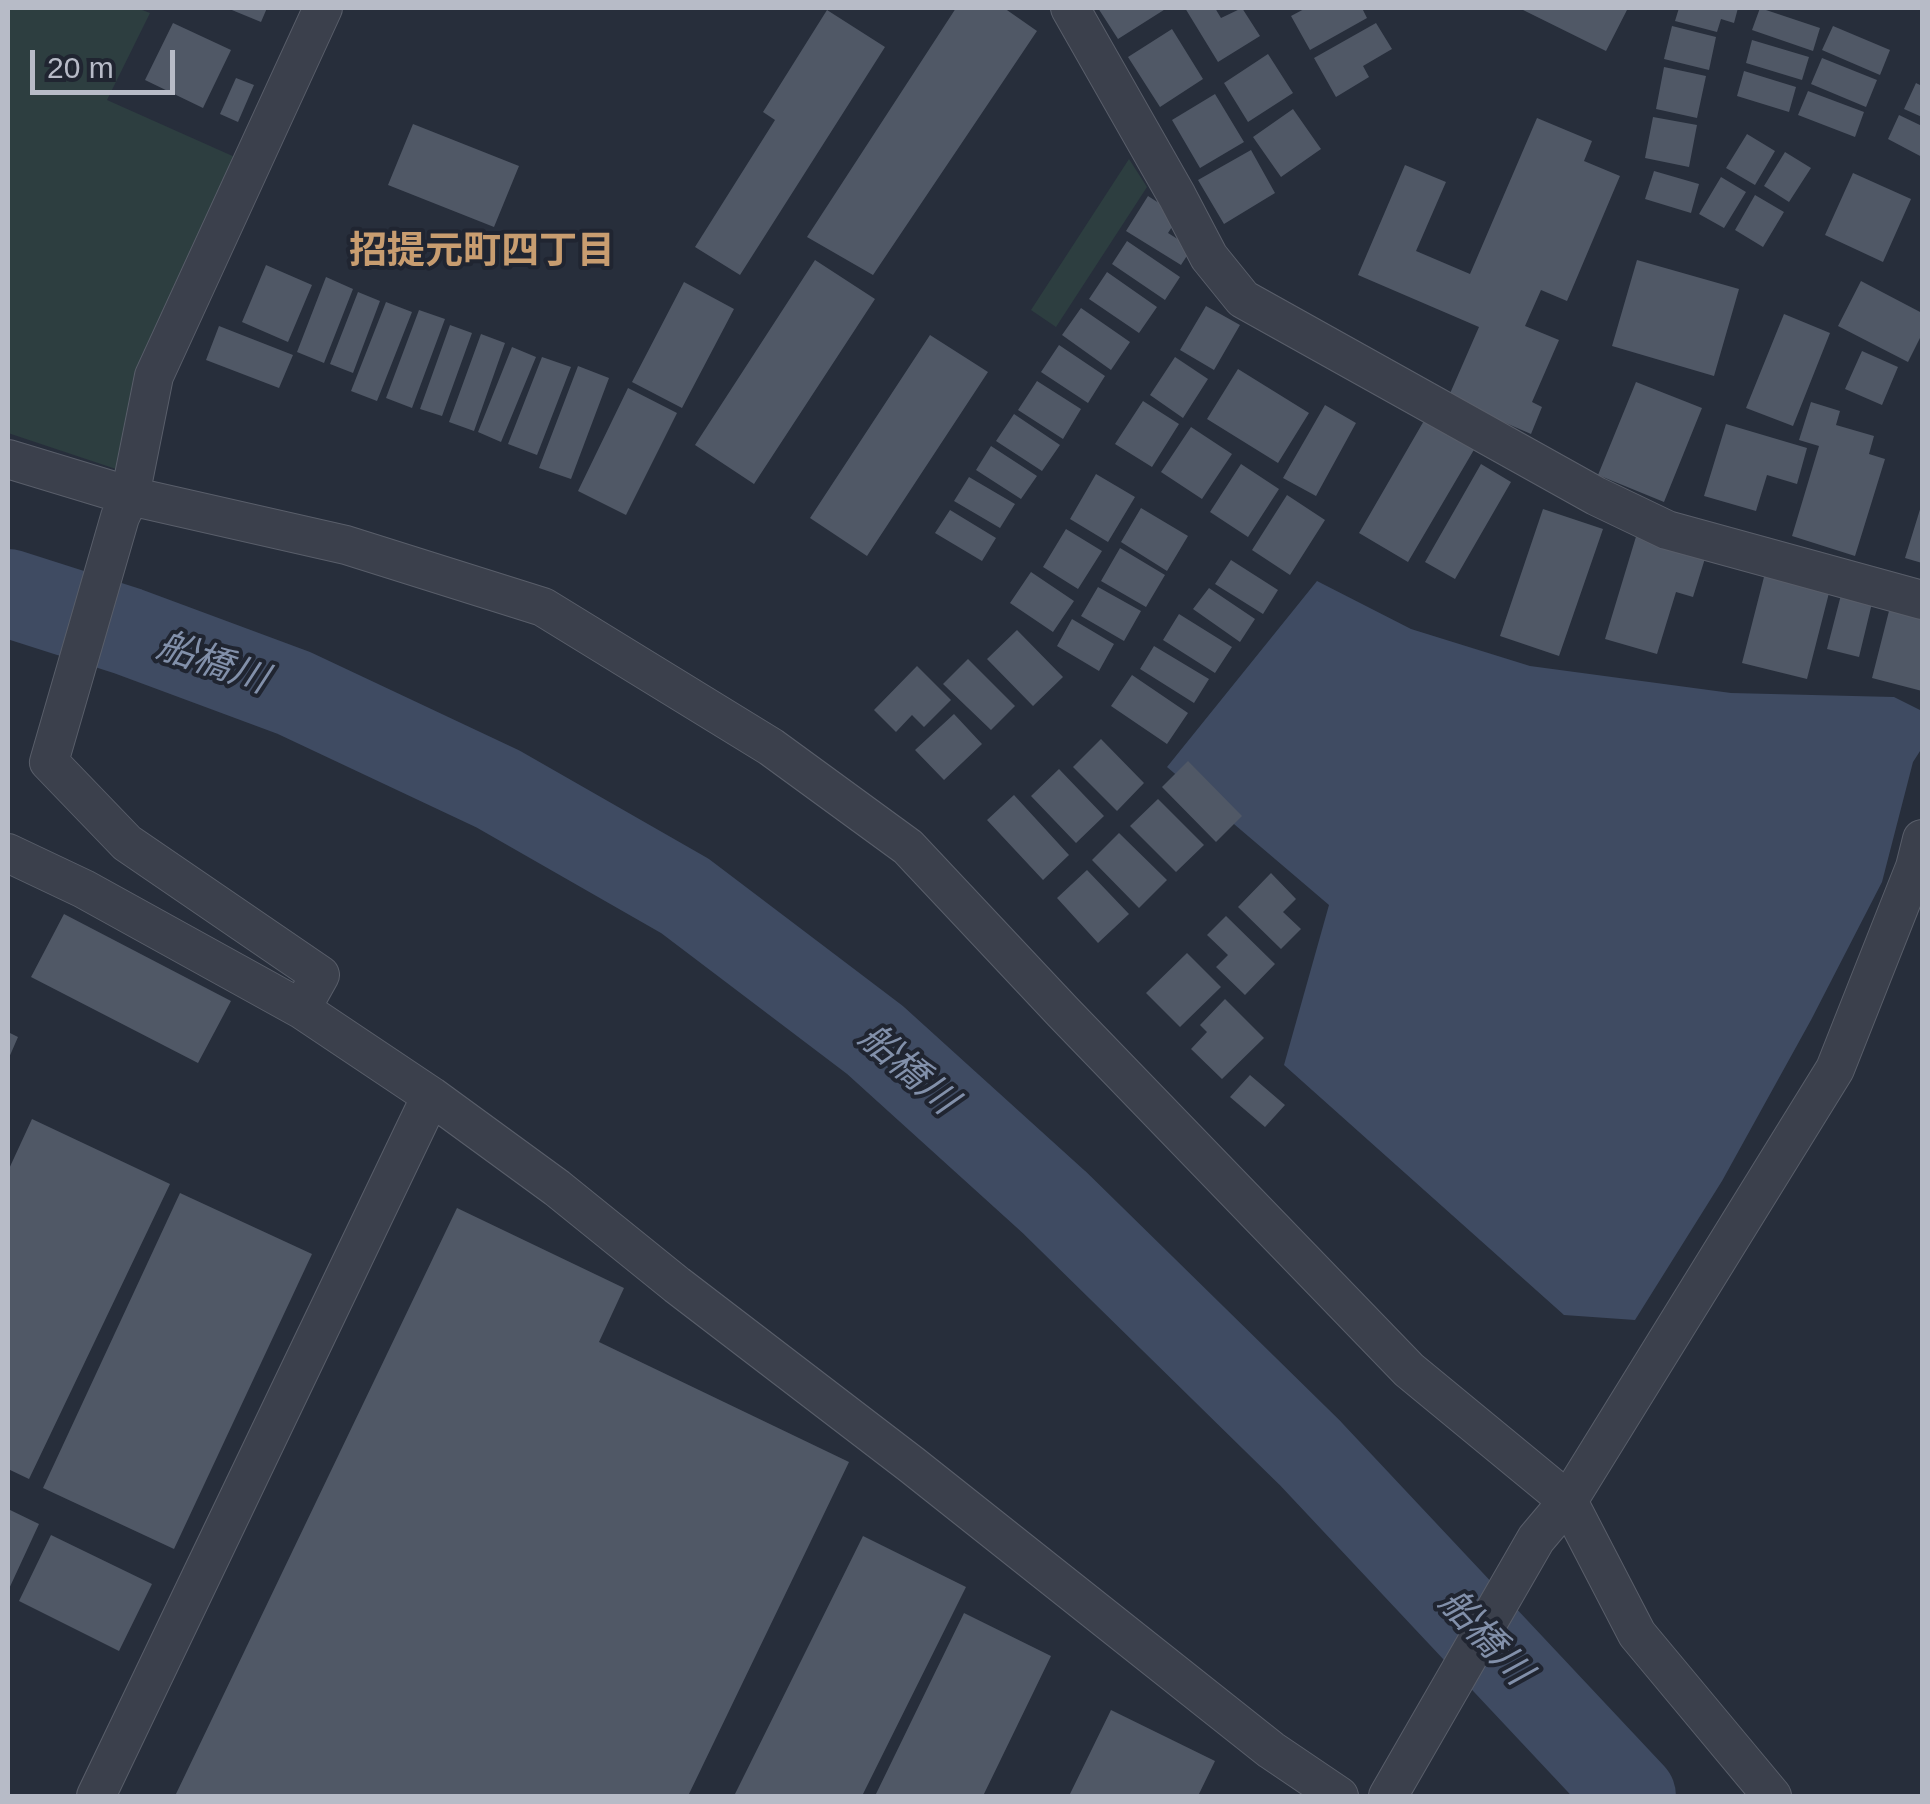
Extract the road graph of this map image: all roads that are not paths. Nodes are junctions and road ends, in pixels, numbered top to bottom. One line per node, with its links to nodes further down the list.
1 (322, 8): 4 (street)
2 (1070, 8): 5 (street)
3 (8, 459): 4 (street)
4 (125, 506): 8 (street); 10 (street)
5 (1922, 600)
6 (1922, 839): 10 (street)
7 (8, 854): 8 (street)
8 (301, 1009): 9 (street)
9 (431, 1096): 11 (street); 12 (street)
10 (1568, 1501): 13 (street); 14 (street)
11 (96, 1796)
12 (1339, 1796)
13 (1388, 1796)
14 (1772, 1796)

